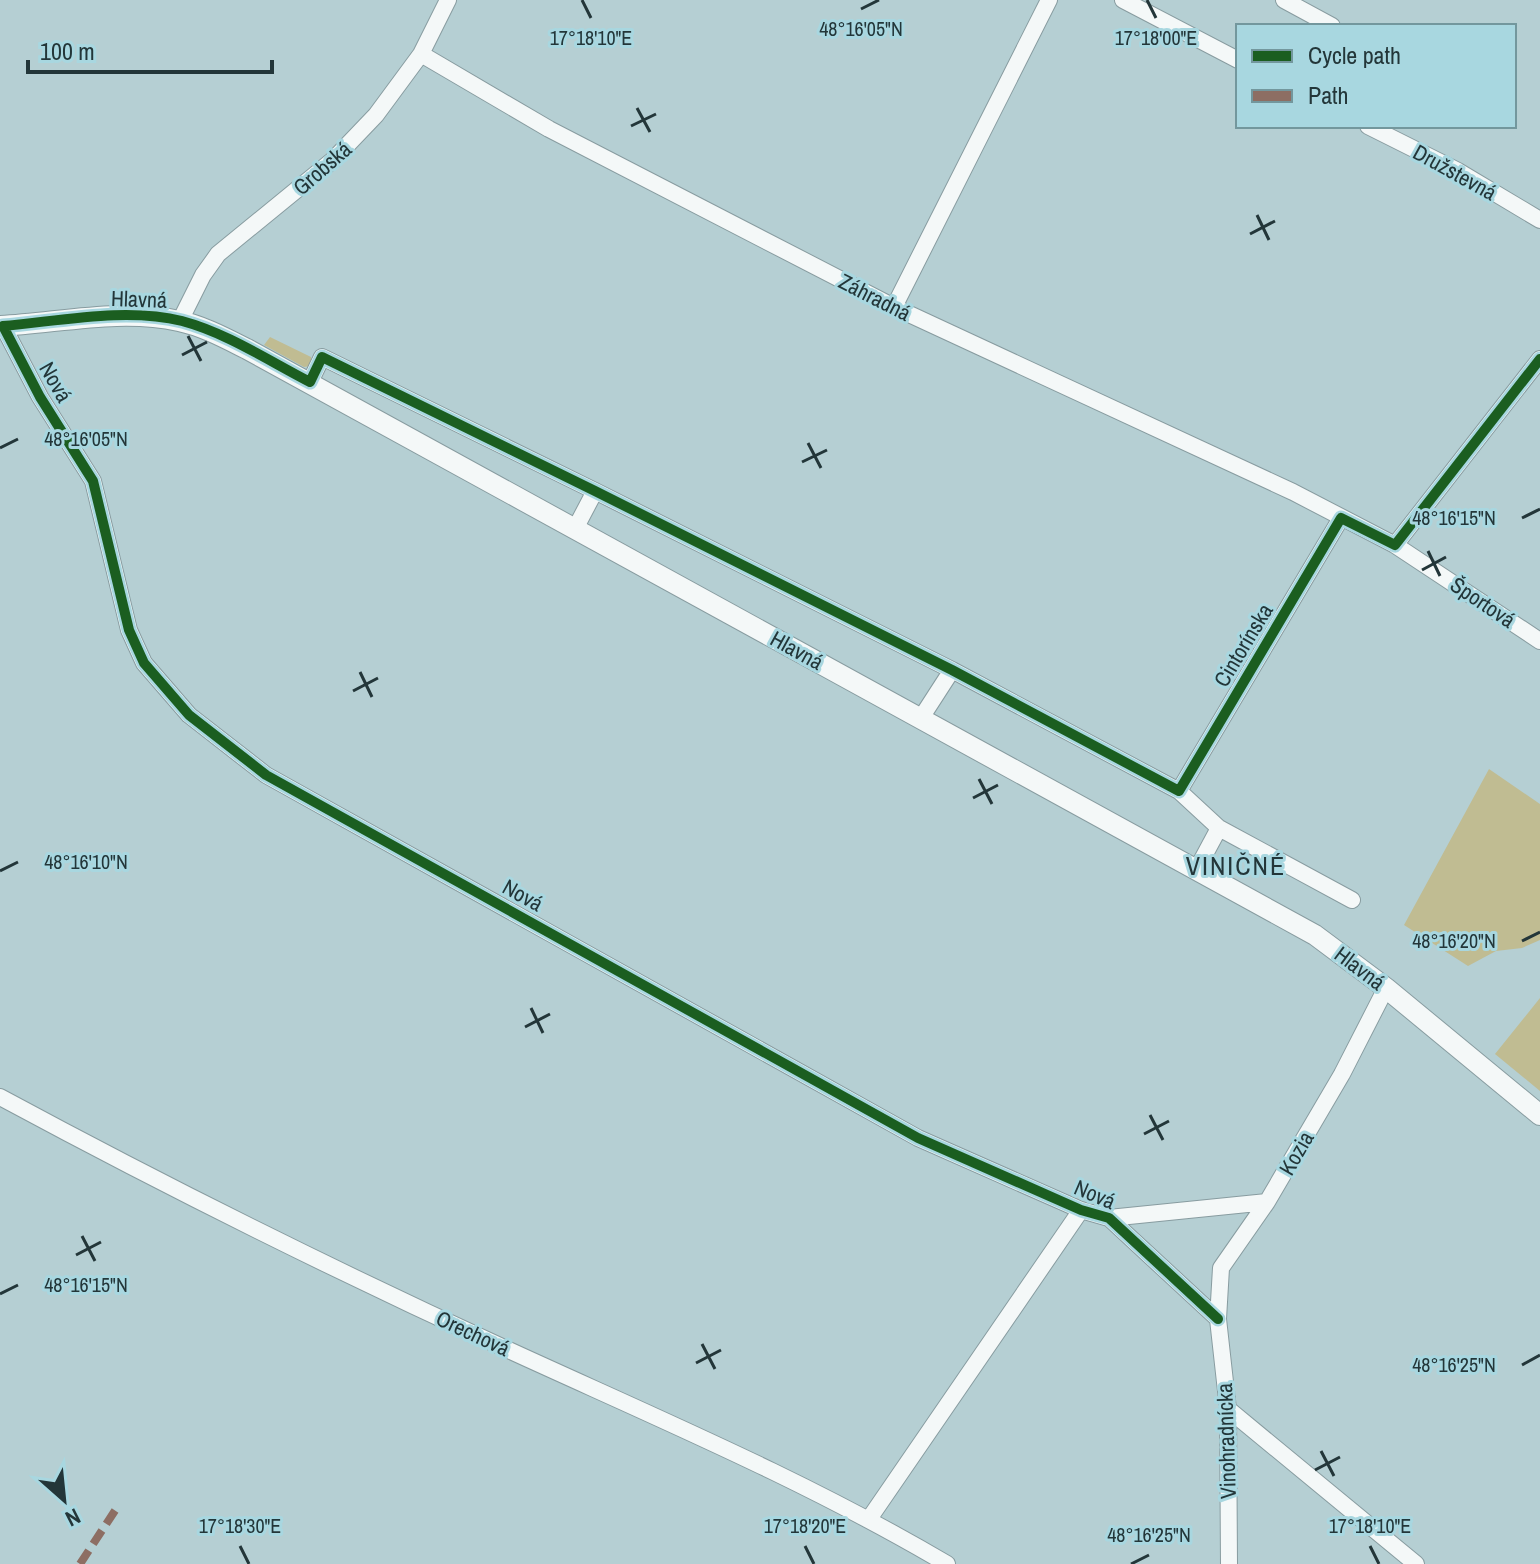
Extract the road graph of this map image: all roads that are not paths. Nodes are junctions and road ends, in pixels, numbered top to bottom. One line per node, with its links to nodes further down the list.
1 (448, 0): 6 (street, Grobská)
2 (1049, 0): 10 (street)
3 (1123, 0): 7 (street)
4 (1284, 0): 5 (street)
5 (1328, 24)
6 (421, 54): 10 (street, Záhradná); 11 (street, Grobská)
7 (1236, 59)
8 (1372, 128): 9 (street, Družstevná)
9 (1540, 220)
10 (894, 307): 16 (street, Záhradná)
11 (180, 321): 12 (main road, Hlavná); 14 (main road, Hlavná)
12 (1, 327): 30 (street, Nová)
13 (1540, 359): 18 (street)
14 (310, 382): 15 (street); 17 (main road, Hlavná)
15 (595, 491): 17 (street); 20 (street)
16 (1341, 518): 18 (street, Športová); 22 (street, Cintorínska)
17 (575, 529): 21 (main road, Hlavná)
18 (1395, 545): 19 (street, Športová)
19 (1540, 641)
20 (952, 670): 21 (street); 22 (street)
21 (921, 718): 24 (main road, Hlavná)
22 (1179, 791): 23 (street)
23 (1219, 828): 24 (street); 25 (street)
24 (1197, 869): 26 (main road, Hlavná)
25 (1352, 900)
26 (1386, 988): 28 (main road, Hlavná); 29 (street, Kozia)
27 (0, 1097): 34 (street, Orechová)
28 (1540, 1115)
29 (1267, 1202): 31 (street, Nová); 32 (street, Kozia)
30 (1081, 1210): 31 (street, Nová); 34 (street)
31 (1109, 1218): 32 (street, Nová)
32 (1218, 1319): 33 (street, Vinohradnícka)
33 (1228, 1409): 36 (street, Vinohradnícka); 37 (street)
34 (869, 1519): 35 (street, Orechová)
35 (947, 1564)
36 (1229, 1564)
37 (1416, 1564)

